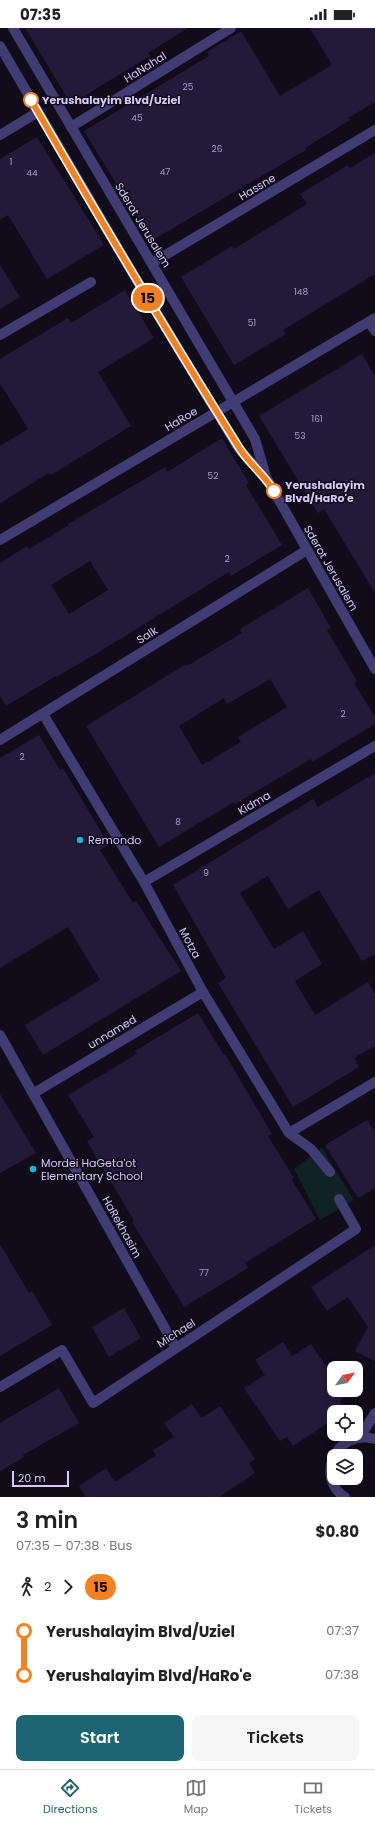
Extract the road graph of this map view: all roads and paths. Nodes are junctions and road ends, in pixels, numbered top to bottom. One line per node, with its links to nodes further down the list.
1 (13, 28): 5 (street, Sderot Jerusalem)
2 (231, 28): 5 (street, HaNahal)
3 (0, 46): 4 (street, Sderot Jerusalem)
4 (38, 112): 7 (street); 14 (street, Sderot Jerusalem)
5 (71, 127): 8 (street, Sderot Jerusalem)
6 (375, 130): 8 (street, Hassne)
7 (0, 135)
8 (152, 263): 13 (street, Sderot Jerusalem)
9 (91, 282): 12 (street)
10 (372, 320): 11 (street); 13 (street, HaRoe)
11 (375, 332)
12 (0, 335)
13 (233, 404): 14 (street, HaRoe); 15 (street, Sderot Jerusalem)
14 (217, 412): 15 (street, Sderot Jerusalem); 16 (street, HaRoe)
15 (267, 479): 17 (street, Sderot Jerusalem)
16 (0, 540)
17 (307, 550): 18 (street, Sderot Jerusalem); 19 (street, Salk)
18 (375, 669)
19 (43, 714): 20 (street, Salk); 22 (street, Motza)
20 (0, 740)
21 (375, 746): 22 (street, Kidma)
22 (144, 882): 23 (street, Motza)
23 (203, 992): 26 (street, unnamed); 27 (street, Motza)
24 (0, 1035): 26 (street, HaRekhasim)
25 (375, 1082): 27 (street)
26 (34, 1093): 30 (street, HaRekhasim)
27 (289, 1133): 28 (street, Motza)
28 (330, 1172)
29 (339, 1199): 30 (street, Michael)
30 (176, 1348): 31 (street, Michael)
31 (0, 1387)
32 (375, 1412): 33 (street)
33 (363, 1432)
34 (363, 1437): 35 (street)
35 (375, 1439)
36 (347, 1441): 37 (street)
37 (345, 1497)

